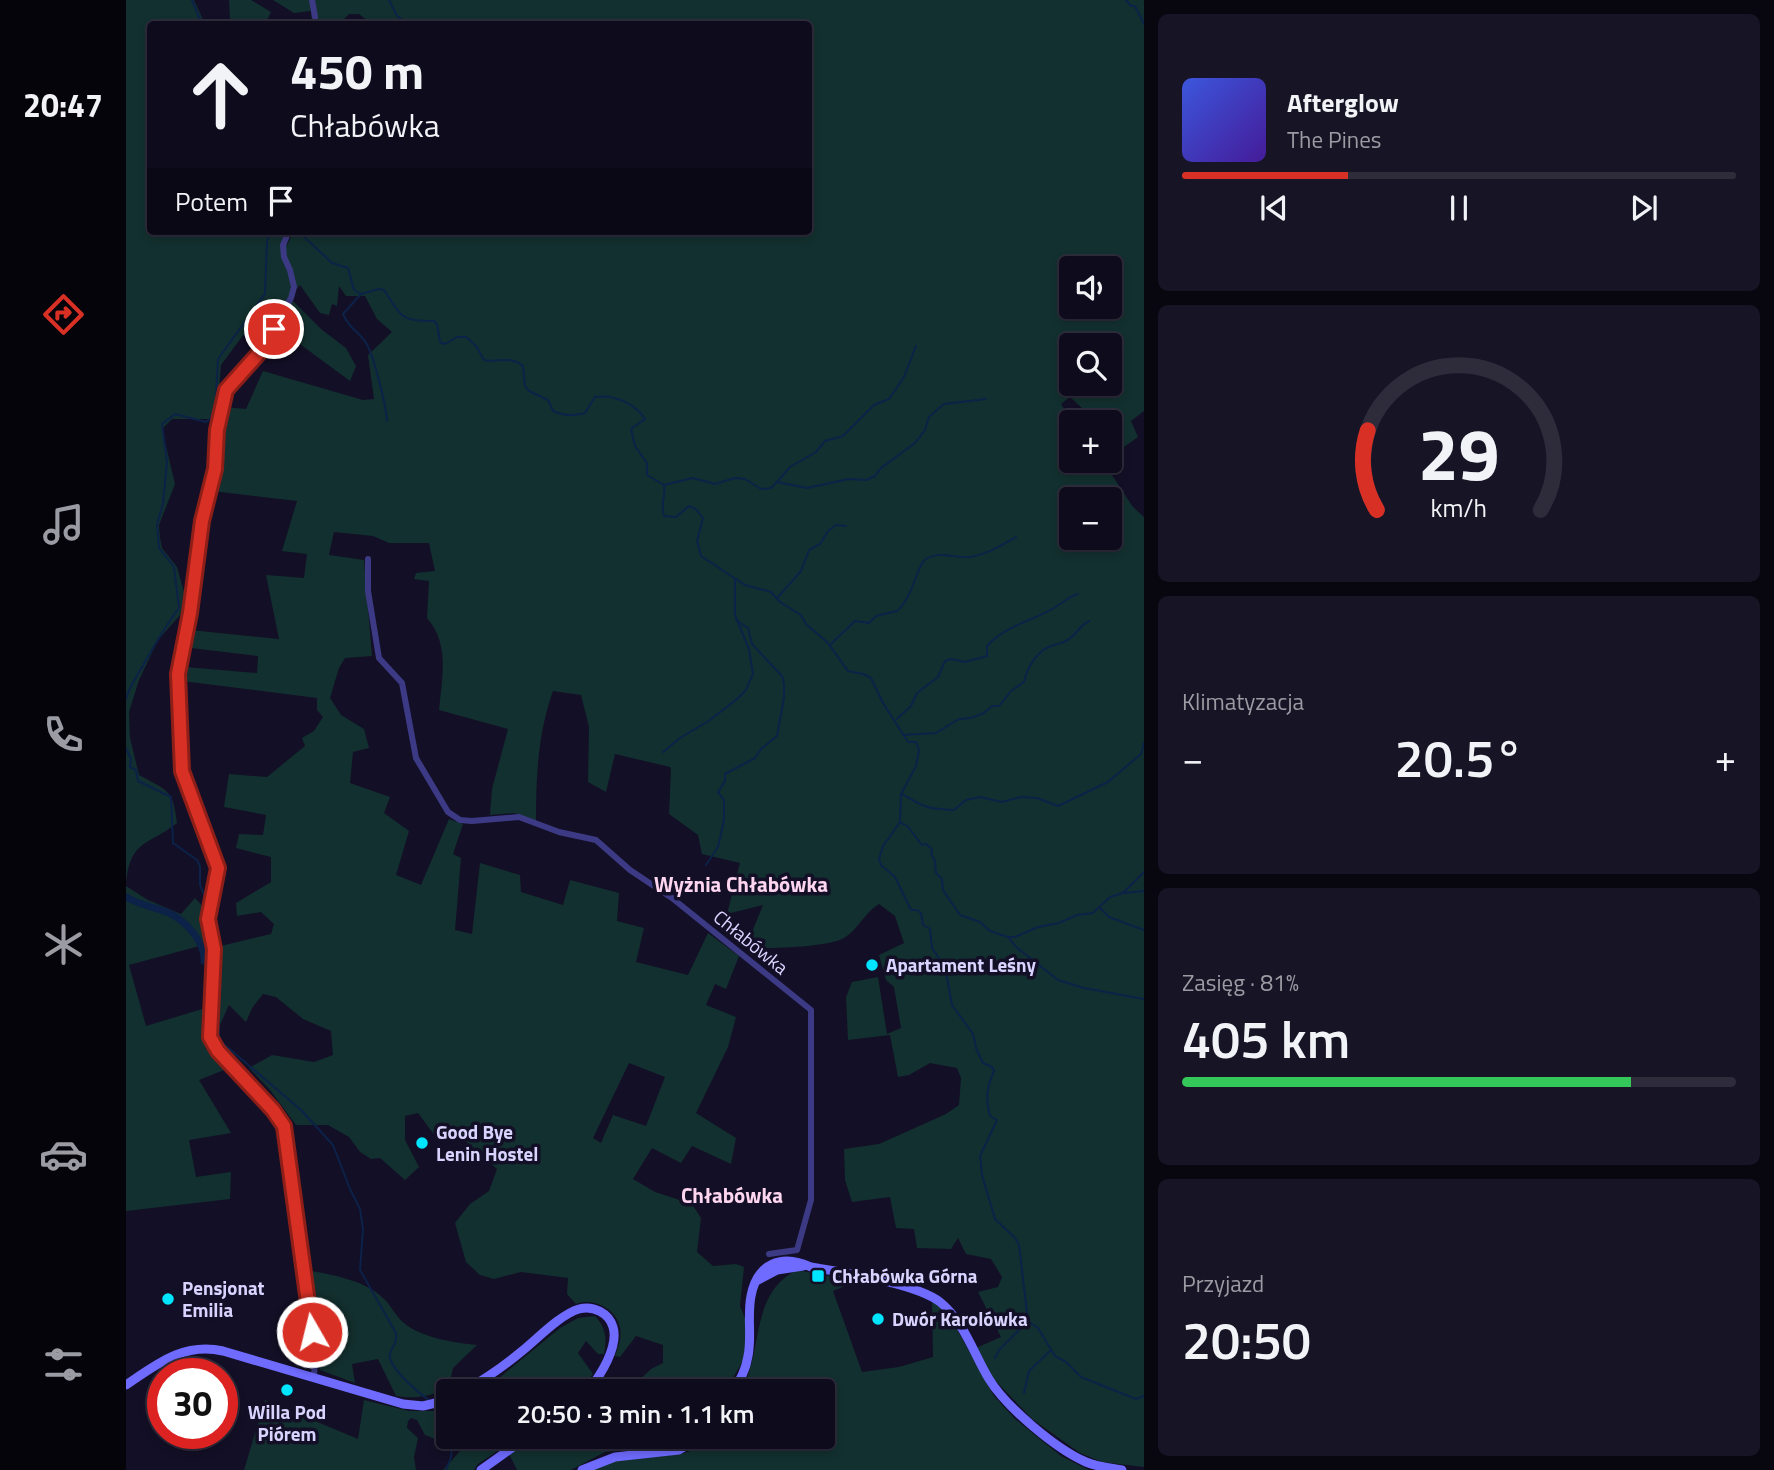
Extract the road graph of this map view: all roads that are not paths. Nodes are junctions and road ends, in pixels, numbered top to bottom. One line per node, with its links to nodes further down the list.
1 (312, 0): 2 (street)
2 (315, 17)
3 (287, 235): 6 (street)
4 (368, 559): 5 (street, Chłabówka)
5 (769, 1254)
6 (314, 1378): 10 (street); 11 (street)
7 (483, 1379): 8 (street)
8 (595, 1379)
9 (740, 1379): 16 (street)
10 (126, 1385)
11 (436, 1403)
12 (510, 1449): 14 (street)
13 (681, 1449): 15 (street)
14 (481, 1470)
15 (583, 1470)
16 (1122, 1470)

